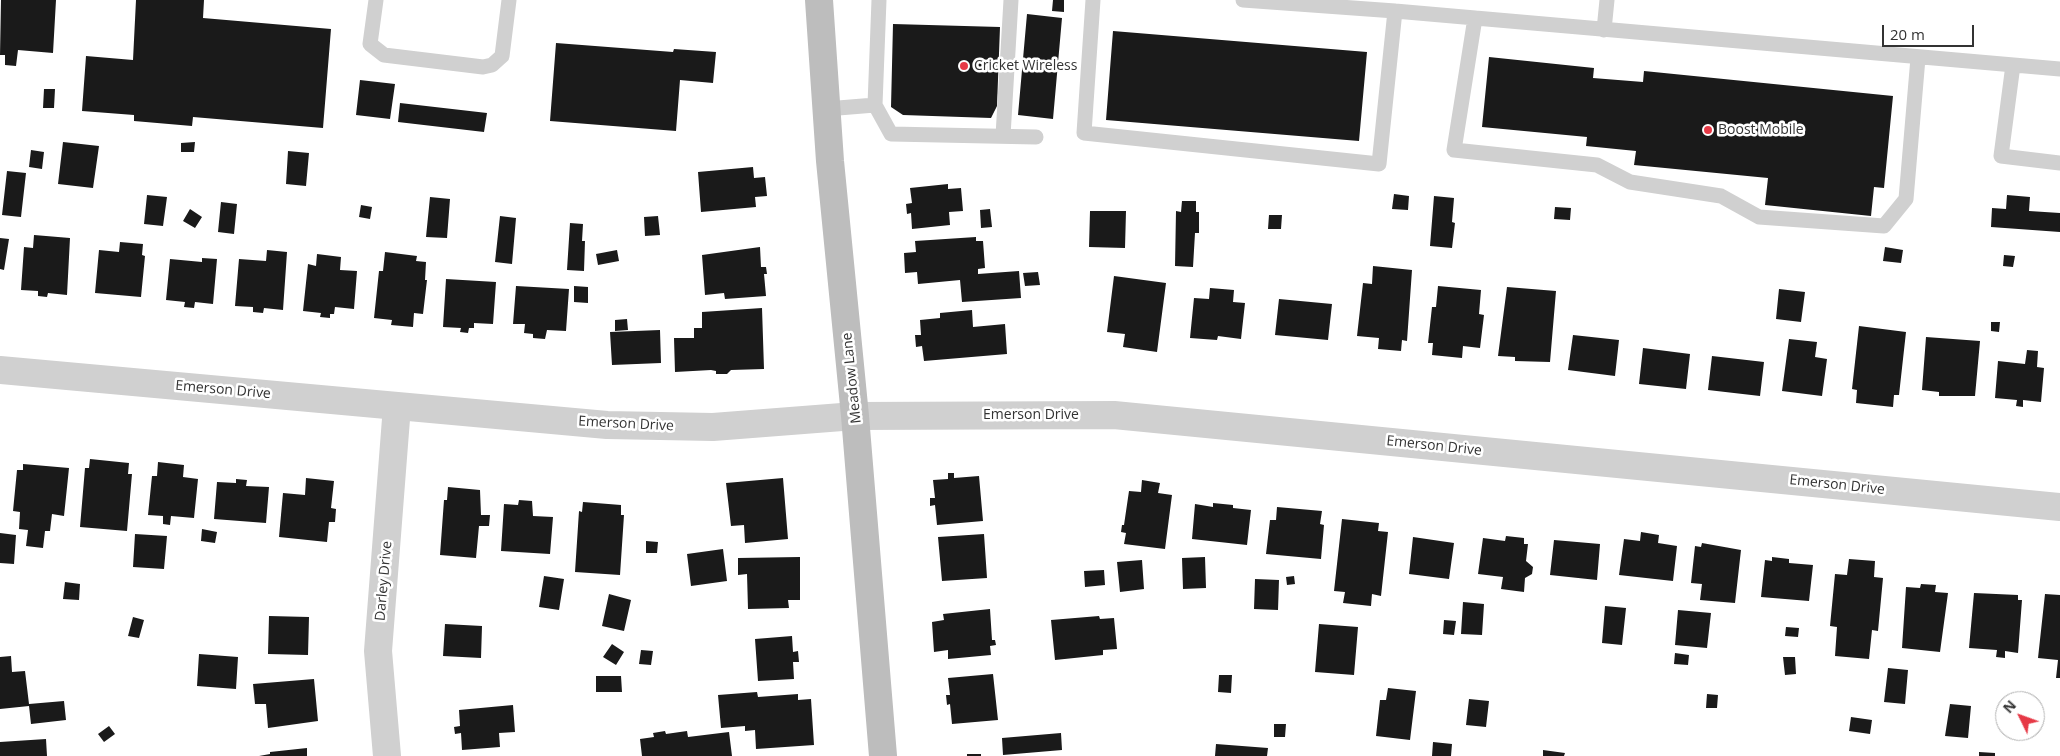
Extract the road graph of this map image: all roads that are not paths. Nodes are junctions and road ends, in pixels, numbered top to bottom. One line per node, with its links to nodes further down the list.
1 (376, 0): 2 (lane)
2 (509, 0)
3 (819, 0): 16 (street, Meadow Lane)
4 (879, 0): 15 (lane)
5 (1011, 0): 17 (lane)
6 (1093, 0): 9 (lane)
7 (1243, 0): 9 (lane)
8 (1607, 0): 11 (lane)
9 (1395, 11): 10 (lane)
10 (1476, 18): 11 (lane); 12 (lane)
11 (1604, 30): 12 (lane)
12 (1918, 58): 13 (lane)
13 (2013, 66): 14 (lane); 19 (lane)
14 (2060, 69)
15 (875, 105): 16 (lane); 17 (lane)
16 (826, 109): 22 (street, Meadow Lane)
17 (1003, 136): 18 (lane)
18 (1036, 137)
19 (2060, 163)
20 (0, 370): 21 (street, Emerson Drive)
21 (398, 406): 22 (street, Emerson Drive); 24 (street, Darley Drive)
22 (855, 416): 23 (street, Emerson Drive); 25 (street, Meadow Lane)
23 (2060, 507)
24 (387, 756)
25 (883, 756)

